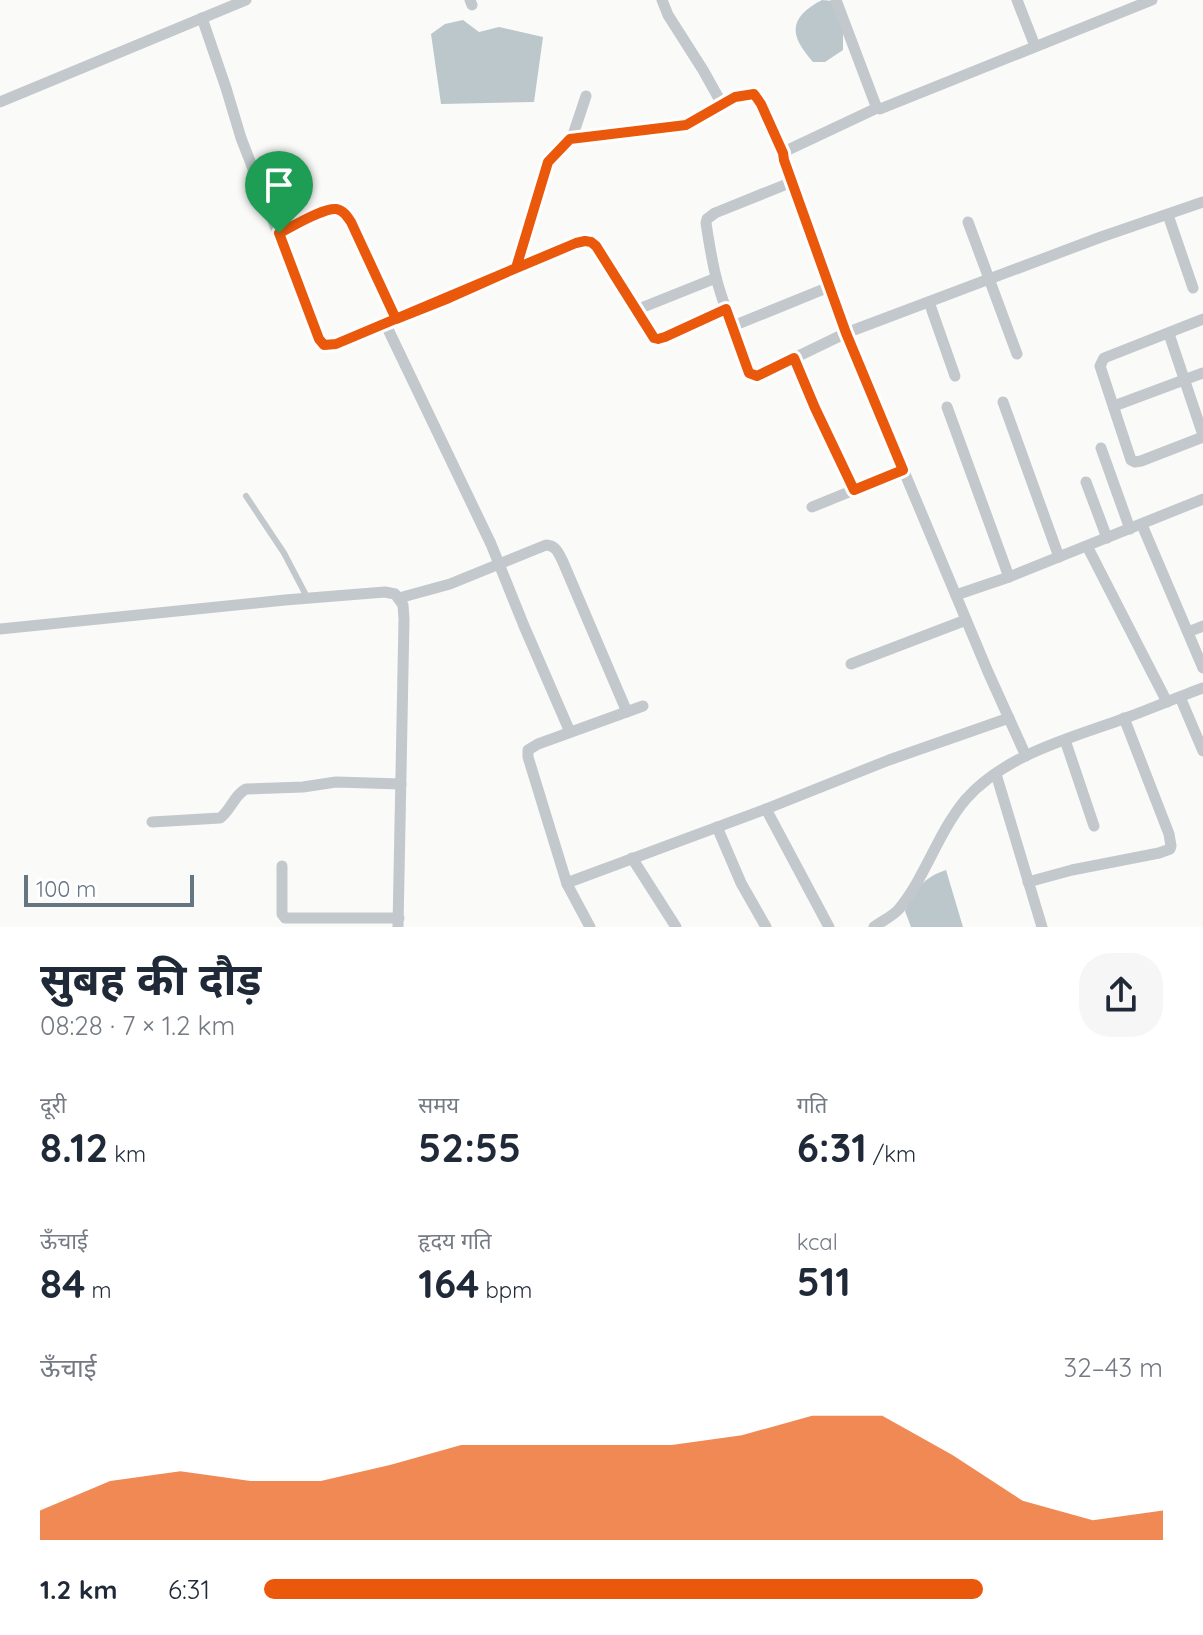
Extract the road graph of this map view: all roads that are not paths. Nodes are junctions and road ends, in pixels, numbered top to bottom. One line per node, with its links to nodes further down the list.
1 (246, 0): 6 (street)
2 (662, 0): 10 (street)
3 (836, 0): 11 (street)
4 (1017, 0): 7 (street)
5 (1148, 1): 7 (street)
6 (202, 18): 9 (street); 18 (street)
7 (1035, 46): 11 (street)
8 (586, 96): 12 (street)
9 (0, 102)
10 (722, 104): 12 (street); 13 (street)
11 (877, 108): 13 (street)
12 (570, 139): 19 (street)
13 (783, 153): 14 (street)
14 (792, 182): 20 (street); 22 (street)
15 (1203, 202): 16 (street)
16 (1168, 215): 21 (street); 23 (street)
17 (968, 222): 21 (street)
18 (279, 233): 28 (street); 28 (street)
19 (516, 268): 26 (street); 28 (street)
20 (716, 278): 25 (street); 26 (street)
21 (988, 280): 24 (street); 32 (street)
22 (829, 287): 29 (street); 30 (street)
23 (1193, 288)
24 (929, 302): 30 (street); 35 (street)
25 (726, 309): 26 (street); 29 (street)
26 (636, 310)
27 (1203, 319): 31 (street)
28 (391, 321): 53 (street)
29 (733, 326): 33 (street)
30 (846, 333): 33 (street); 42 (street)
31 (1169, 334): 36 (street); 38 (street)
32 (1017, 354)
33 (794, 358): 44 (street)
34 (1203, 373): 36 (street)
35 (955, 376)
36 (1184, 381): 38 (street); 40 (street)
37 (1003, 402): 52 (street)
38 (1114, 406): 40 (street)
39 (947, 407): 54 (street)
40 (1203, 436)
41 (1101, 448): 49 (street)
42 (903, 470): 44 (street); 55 (street)
43 (1086, 482): 50 (street)
44 (854, 490): 47 (street)
45 (246, 496): 57 (lane)
46 (1203, 499): 48 (street)
47 (812, 507)
48 (1142, 525): 49 (street); 61 (street)
49 (1130, 529): 50 (street)
50 (1107, 538): 51 (street)
51 (1087, 546): 52 (street); 66 (street)
52 (1059, 557): 54 (street)
53 (499, 563): 56 (street); 68 (street); 71 (street)
54 (1009, 577): 55 (street)
55 (956, 595): 58 (street)
56 (399, 598): 57 (street); 76 (street)
57 (308, 599): 60 (street)
58 (966, 620): 62 (street); 69 (street)
59 (1203, 626): 61 (street)
60 (0, 629)
61 (1188, 632): 63 (street)
62 (851, 664)
63 (1203, 668)
64 (1203, 688): 65 (street)
65 (1180, 697): 66 (street); 73 (street)
66 (1167, 702): 70 (street)
67 (643, 706): 68 (street)
68 (627, 712): 71 (street)
69 (1009, 718): 74 (street); 77 (street)
70 (1124, 718): 72 (street); 83 (street)
71 (570, 732): 84 (street)
72 (1065, 740): 74 (street); 79 (street)
73 (1203, 749)
74 (1026, 756): 75 (street)
75 (996, 774): 83 (street); 90 (street)
76 (401, 784): 78 (street); 85 (street)
77 (766, 809): 80 (street); 89 (street)
78 (152, 822)
79 (1094, 826)
80 (717, 827): 81 (street); 88 (street)
81 (632, 858): 84 (street); 87 (street)
82 (282, 866): 85 (street)
83 (1028, 882): 91 (street)
84 (567, 884): 86 (street)
85 (399, 922)
86 (590, 927)
87 (676, 927)
88 (766, 927)
89 (829, 927)
90 (874, 927)
91 (1042, 927)

